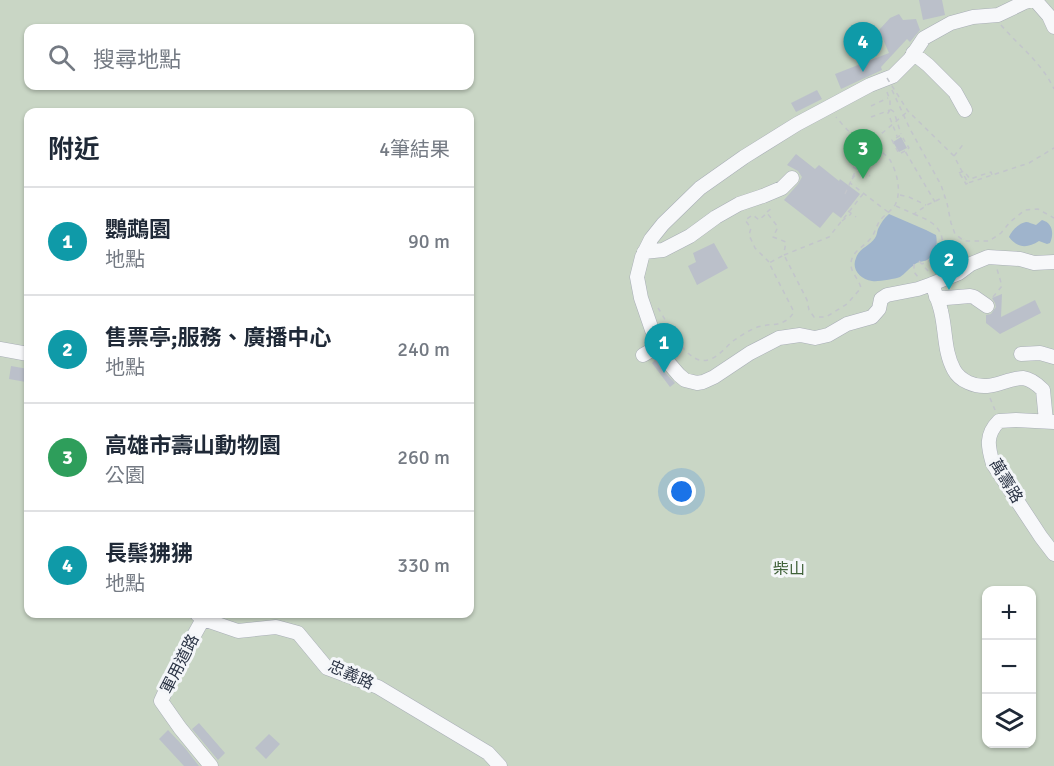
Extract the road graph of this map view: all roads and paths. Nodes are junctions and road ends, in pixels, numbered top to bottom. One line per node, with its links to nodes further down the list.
1 (1034, 0): 2 (lane); 3 (lane)
2 (987, 16): 4 (lane); 6 (path)
3 (1054, 27)
4 (913, 53): 5 (lane); 11 (lane)
5 (885, 79): 7 (path); 8 (lane); 12 (path, bridge); 31 (path)
6 (1054, 88)
7 (889, 98): 9 (path); 10 (path)
8 (832, 106): 30 (path); 44 (lane)
9 (871, 106)
10 (890, 109): 13 (path); 14 (path); 15 (path)
11 (965, 110)
12 (908, 111): 19 (path, bridge); 25 (path, bridge)
13 (872, 117)
14 (901, 135): 15 (path); 18 (path)
15 (897, 137): 18 (path)
16 (965, 142): 19 (path)
17 (1054, 148): 22 (path, bridge)
18 (905, 151): 32 (path)
19 (954, 156): 27 (path, bridge)
20 (853, 167): 21 (path)
21 (859, 171): 23 (path); 25 (path)
22 (992, 175): 27 (path, bridge); 27 (path)
23 (870, 176)
24 (792, 178): 44 (lane)
25 (852, 179): 26 (path, bridge)
26 (850, 183): 28 (path, bridge); 29 (path)
27 (968, 183)
28 (863, 193): 38 (path, bridge); 43 (path, bridge)
29 (845, 194)
30 (898, 195): 33 (path); 34 (path)
31 (945, 196): 32 (path); 42 (path)
32 (935, 202): 34 (path)
33 (895, 205): 38 (path); 40 (path)
34 (927, 205): 40 (path)
35 (773, 207): 37 (path)
36 (848, 211): 39 (path)
37 (767, 213): 45 (path); 48 (path)
38 (888, 213): 45 (path)
39 (851, 214): 41 (path); 43 (path)
40 (914, 214): 49 (path)
41 (856, 217)
42 (1054, 218)
43 (842, 220): 45 (path, bridge)
44 (644, 252): 51 (lane)
45 (784, 255): 48 (path)
46 (988, 257): 47 (lane); 49 (lane); 50 (path)
47 (1054, 262)
48 (769, 263): 51 (path)
49 (934, 291): 50 (lane); 52 (lane); 58 (lane)
50 (990, 302)
51 (646, 314): 52 (lane)
52 (659, 346): 56 (lane)
53 (0, 349): 54 (lane)
54 (24, 353)
55 (1021, 354): 57 (lane)
56 (643, 355)
57 (1054, 357)
58 (985, 386): 59 (path); 60 (lane)
59 (999, 421): 60 (lane); 61 (lane, 萬壽路)
60 (1050, 422)
61 (1054, 554)
62 (199, 618): 64 (lane, 軍用道路)
63 (205, 618): 65 (lane, 忠義路)
64 (212, 766)
65 (500, 766)

